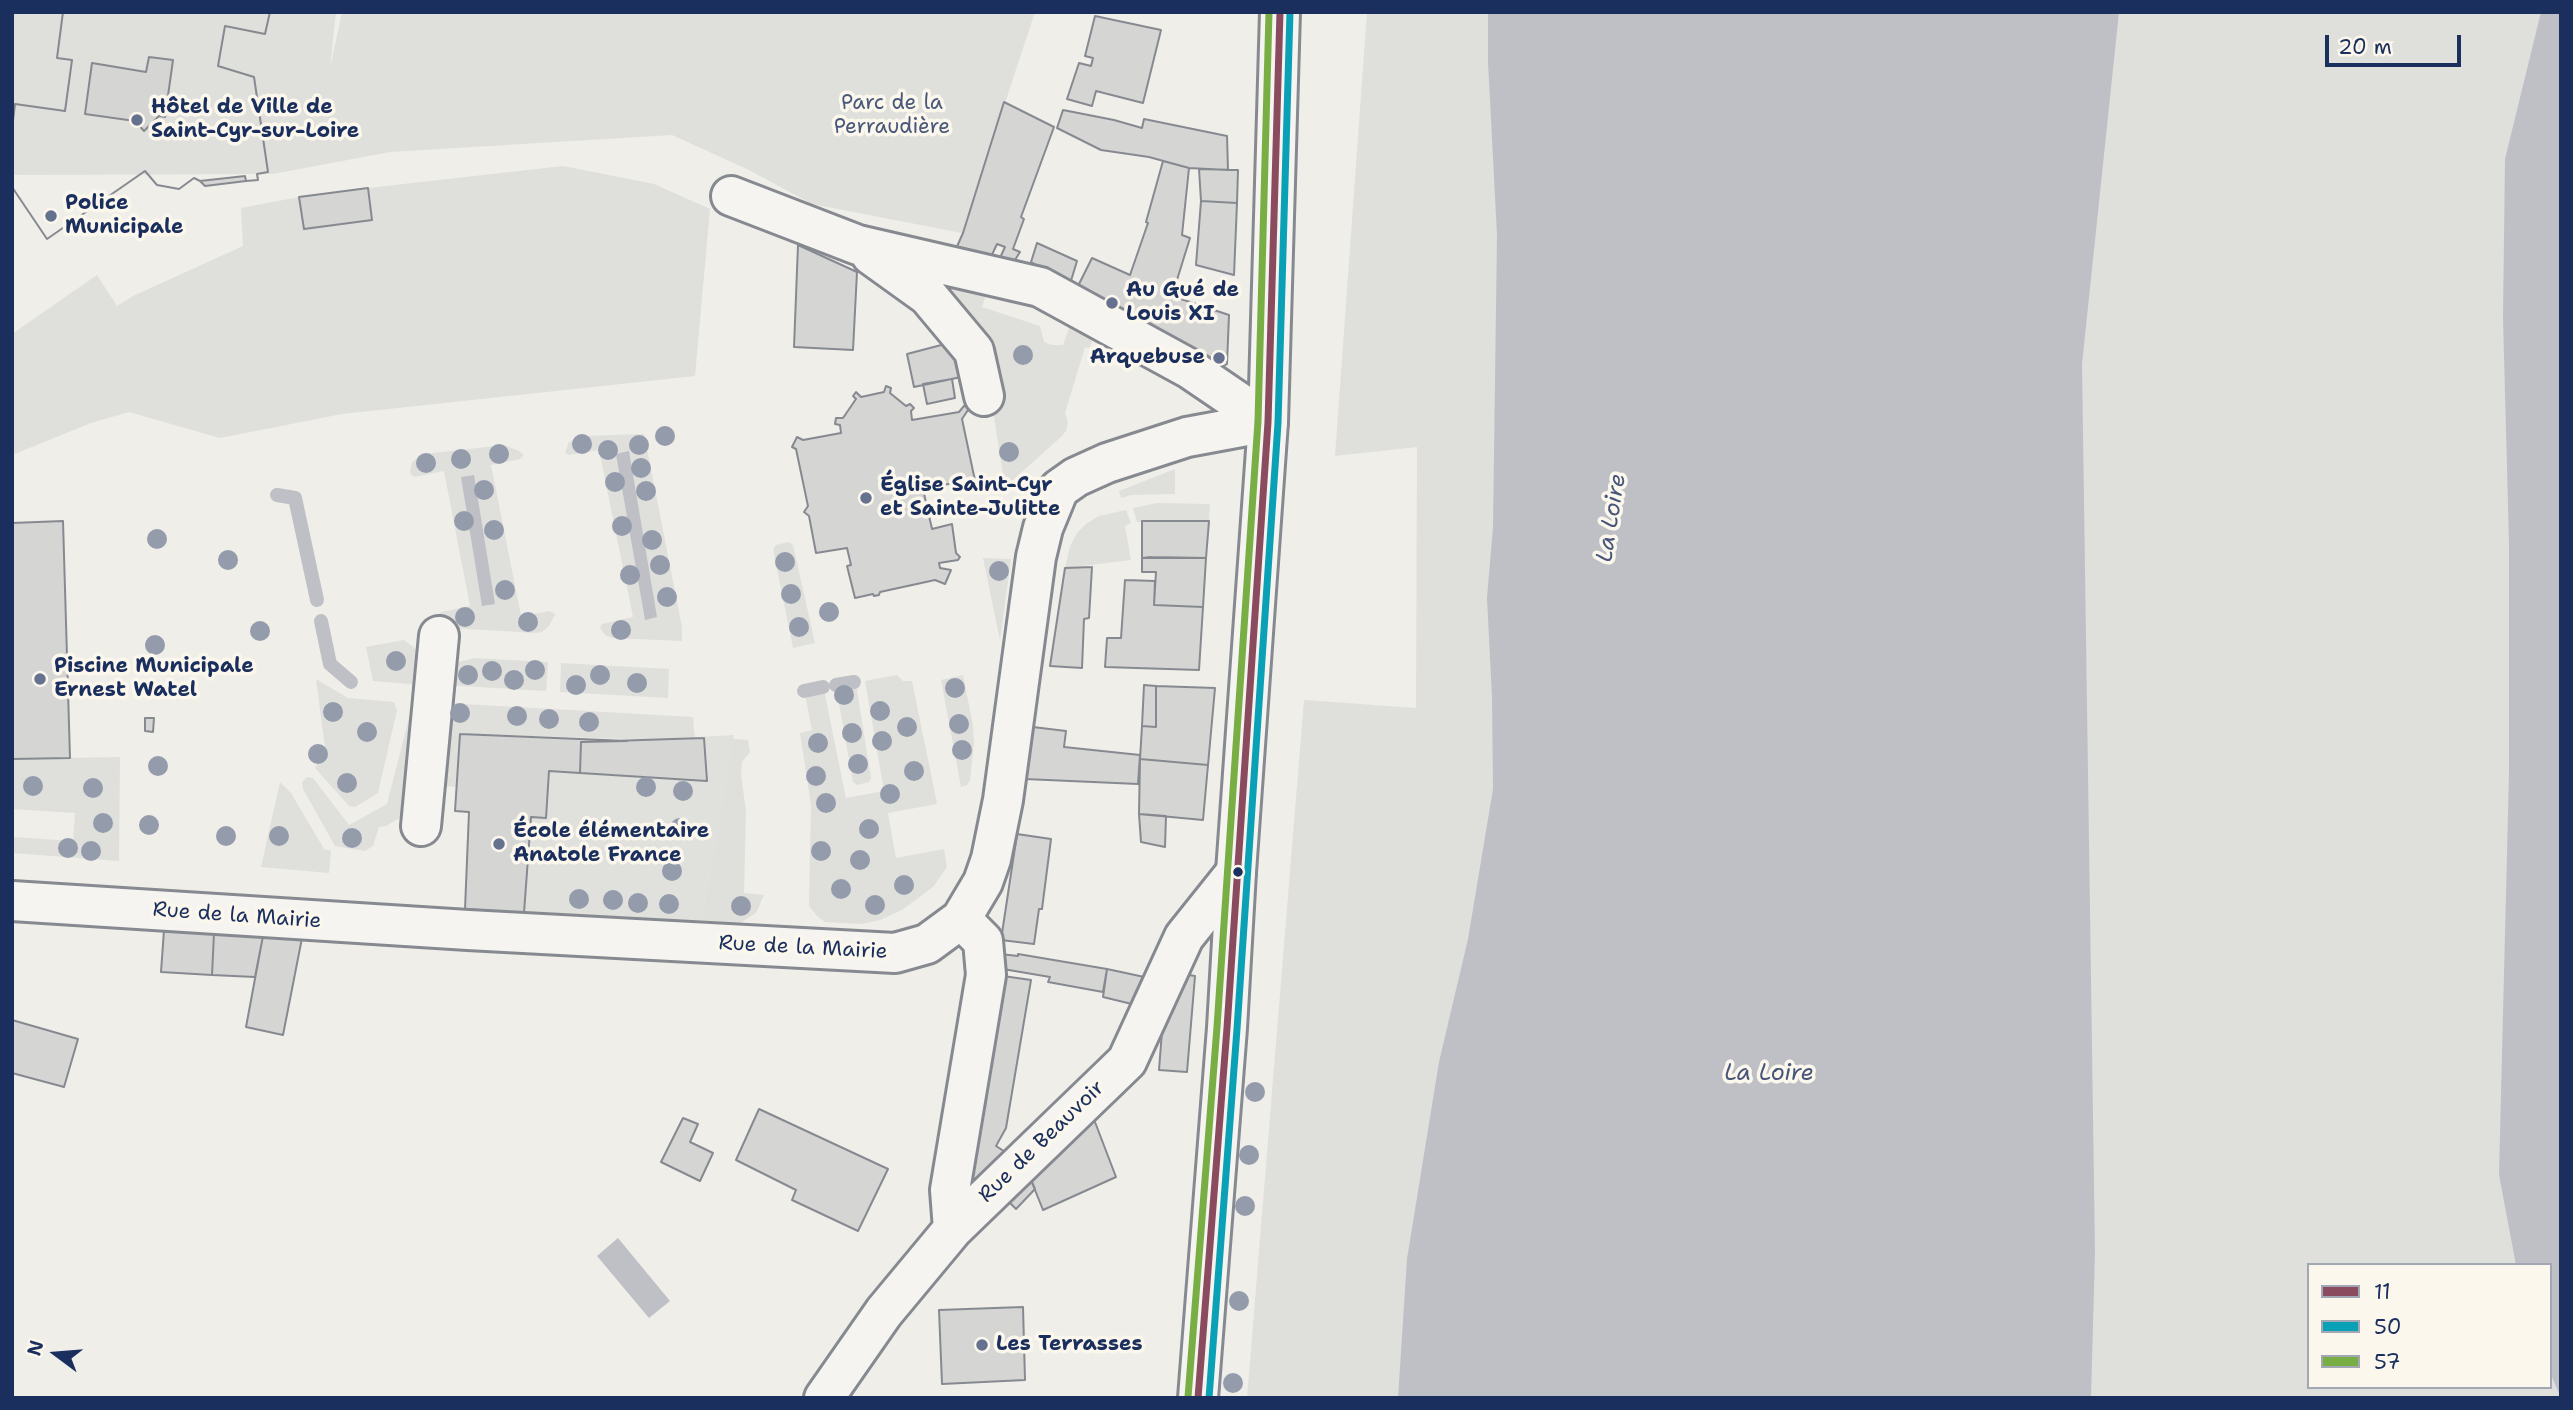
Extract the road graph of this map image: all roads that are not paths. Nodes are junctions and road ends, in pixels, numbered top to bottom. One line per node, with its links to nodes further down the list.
1 (1280, 12): 5 (street)
2 (731, 195): 3 (street)
3 (858, 245): 4 (street); 5 (street)
4 (984, 396)
5 (1268, 422): 8 (street); 10 (street, Rue de la Mairie)
6 (439, 636): 7 (street)
7 (421, 826)
8 (1236, 872): 11 (street, Rue de Beauvoir); 13 (street)
9 (12, 901): 10 (street, Rue de la Mairie)
10 (961, 919): 11 (street)
11 (953, 1229): 12 (street, Rue de Beauvoir)
12 (824, 1398)
13 (1198, 1398)

